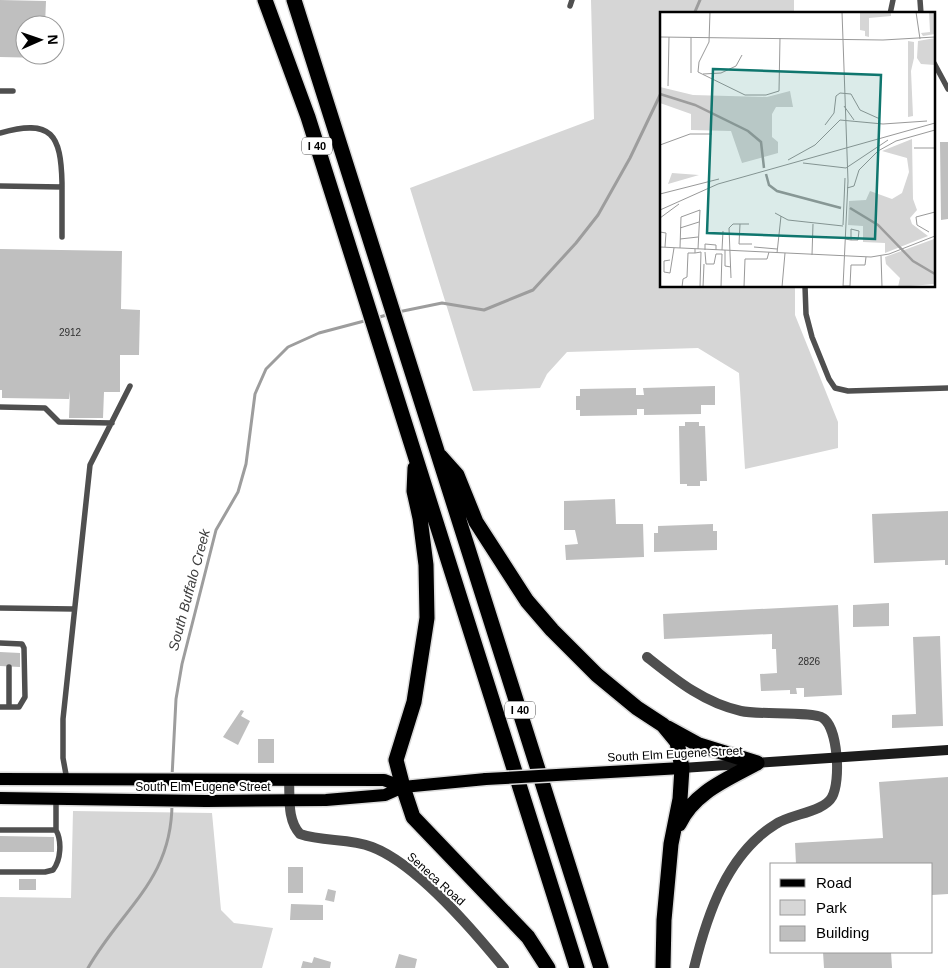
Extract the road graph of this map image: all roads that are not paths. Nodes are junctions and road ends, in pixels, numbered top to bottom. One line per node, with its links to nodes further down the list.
1 (265, 0): 17 (highway, I 40)
2 (294, 0): 16 (highway, I 40)
3 (936, 67): 4 (lane)
4 (948, 90)
5 (0, 91): 6 (lane)
6 (13, 91)
7 (0, 133): 9 (lane)
8 (0, 186): 9 (lane)
9 (62, 187): 10 (lane)
10 (62, 237)
11 (804, 288): 13 (lane)
12 (130, 386): 15 (lane)
13 (948, 388)
14 (0, 407): 15 (lane)
15 (112, 423): 19 (lane)
16 (437, 453): 27 (highway); 46 (highway, I 40)
17 (416, 459): 35 (highway); 45 (highway, I 40)
18 (0, 608): 19 (lane)
19 (74, 609): 33 (lane)
20 (0, 643): 21 (lane)
21 (9, 643): 22 (lane); 26 (lane)
22 (9, 652)
23 (647, 657): 29 (street)
24 (9, 666): 26 (lane)
25 (0, 707): 26 (lane)
26 (9, 707)
27 (663, 724): 30 (highway); 31 (highway)
28 (948, 750): 29 (main road, South Elm Eugene Street)
29 (836, 758): 30 (main road, South Elm Eugene Street); 48 (street)
30 (757, 763): 31 (main road, South Elm Eugene Street); 41 (highway)
31 (682, 768): 35 (main road, South Elm Eugene Street, bridge); 41 (highway)
32 (0, 779): 33 (main road, South Elm Eugene Street)
33 (67, 780): 34 (main road, South Elm Eugene Street)
34 (289, 780): 35 (main road, South Elm Eugene Street); 38 (street, Seneca Road)
35 (404, 788): 38 (main road, South Elm Eugene Street); 44 (highway)
36 (0, 798): 37 (main road, South Elm Eugene Street)
37 (56, 798): 38 (main road, South Elm Eugene Street); 40 (lane)
38 (290, 800): 43 (street, Seneca Road)
39 (0, 830): 40 (lane)
40 (56, 830): 42 (lane)
41 (671, 844): 47 (highway)
42 (0, 872)
43 (504, 968)
44 (548, 968)
45 (577, 968)
46 (601, 968)
47 (663, 968)
48 (694, 968)

